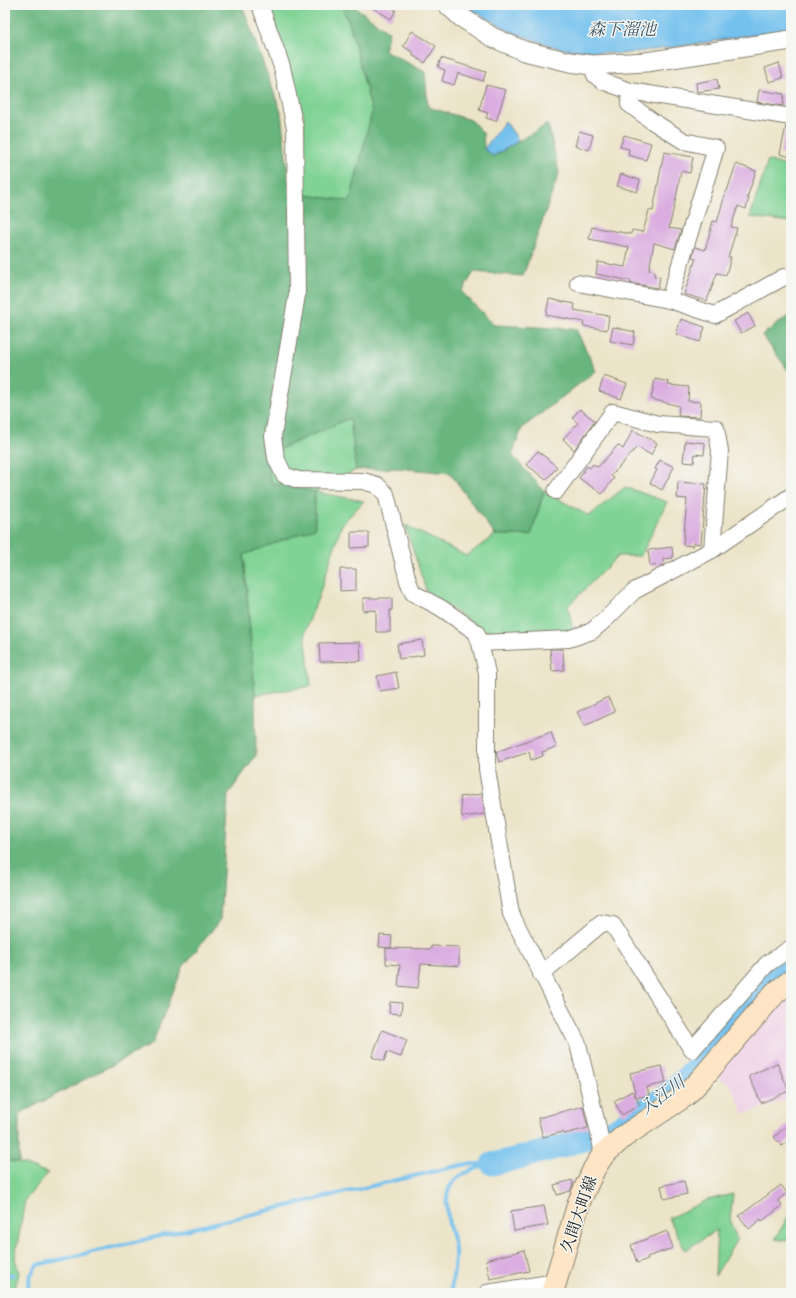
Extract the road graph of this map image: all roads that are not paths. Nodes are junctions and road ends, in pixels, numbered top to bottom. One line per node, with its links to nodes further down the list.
1 (260, 5): 13 (street)
2 (448, 5): 4 (street)
3 (791, 40): 4 (street)
4 (592, 65): 5 (street)
5 (630, 91): 6 (street); 9 (street)
6 (791, 117)
7 (784, 277): 9 (street)
8 (578, 283): 9 (street)
9 (669, 300)
10 (556, 491): 12 (street)
11 (789, 501): 12 (street)
12 (712, 550): 13 (street)
13 (480, 643): 15 (street)
14 (791, 948): 15 (street)
15 (541, 974): 17 (street)
16 (791, 981): 17 (main road, 久間大町線)
17 (600, 1142): 18 (main road, 久間大町線)
18 (554, 1287): 19 (street)
19 (487, 1293)

